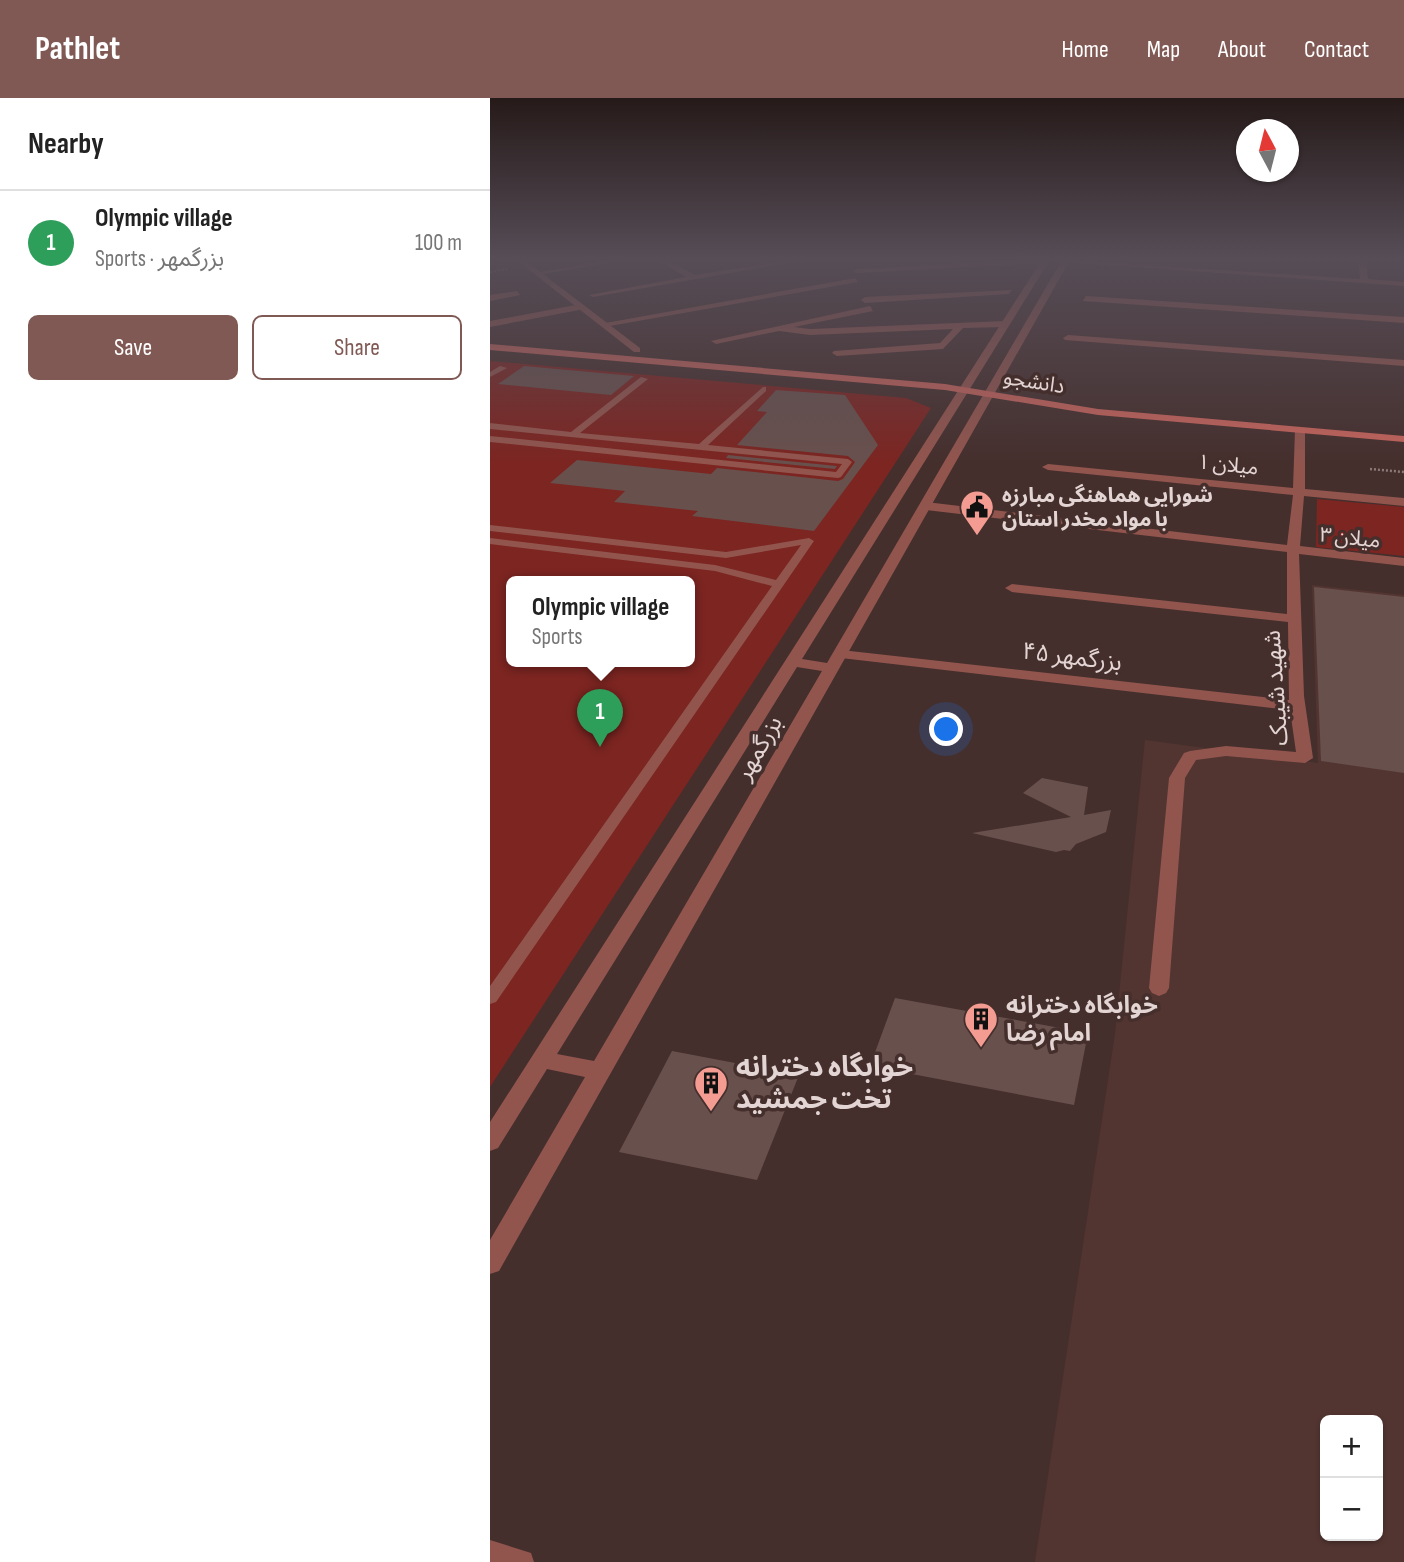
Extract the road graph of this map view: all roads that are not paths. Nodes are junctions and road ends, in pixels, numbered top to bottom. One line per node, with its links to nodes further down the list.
1 (607, 326): 13 (street)
2 (787, 326): 7 (street)
3 (925, 326): 8 (street)
4 (960, 326): 14 (street)
5 (1004, 326): 19 (street, بزرگمهر)
6 (1027, 326): 21 (street, بزرگمهر)
7 (779, 328): 8 (street); 11 (street)
8 (879, 328)
9 (490, 337): 13 (main road, دانشجو)
10 (1068, 338): 15 (street)
11 (716, 341)
12 (490, 347): 19 (main road, دانشجو)
13 (637, 350): 19 (main road, دانشجو)
14 (837, 354)
15 (1404, 363)
16 (503, 368): 17 (lane)
17 (490, 375)
18 (644, 379): 27 (lane)
19 (969, 384): 21 (main road, دانشجو); 45 (street, بزرگمهر)
20 (763, 389): 30 (lane)
21 (991, 389): 22 (main road, دانشجو); 26 (main road, دانشجو); 34 (street, بزرگمهر)
22 (1088, 398)
23 (1114, 401): 25 (main road)
24 (490, 426): 27 (lane)
25 (1404, 427)
26 (1300, 430): 29 (main road, دانشجو); 32 (street, شهید شیبک)
27 (573, 434): 30 (lane)
28 (490, 439): 30 (lane)
29 (1404, 439)
30 (701, 447)
31 (1048, 467): 32 (street, میلان ۱)
32 (1299, 492): 33 (street, میلان ۱); 39 (street, شهید شیبک)
33 (1404, 502)
34 (926, 506): 39 (street, میلان ۳); 44 (street, بزرگمهر)
35 (490, 528): 41 (lane)
36 (490, 541): 37 (lane)
37 (502, 542): 38 (lane); 41 (lane)
38 (490, 551)
39 (1293, 551): 40 (street, میلان ۳); 43 (street, شهید شیبک)
40 (1404, 562)
41 (778, 584): 47 (lane)
42 (1012, 588): 43 (street)
43 (1295, 619): 46 (street, شهید شیبک)
44 (837, 661): 45 (street, بزرگمهر ۴۵); 46 (street, بزرگمهر ۴۵); 51 (street, بزرگمهر)
45 (793, 662): 50 (street, بزرگمهر)
46 (1298, 706): 48 (street, شهید شیبک)
47 (495, 981): 49 (lane)
48 (1159, 988)
49 (490, 998)
50 (542, 1059): 51 (street); 52 (street, بزرگمهر)
51 (600, 1071): 53 (street, بزرگمهر)
52 (490, 1141)
53 (490, 1262)
54 (490, 1552): 55 (lane)
55 (522, 1562)

